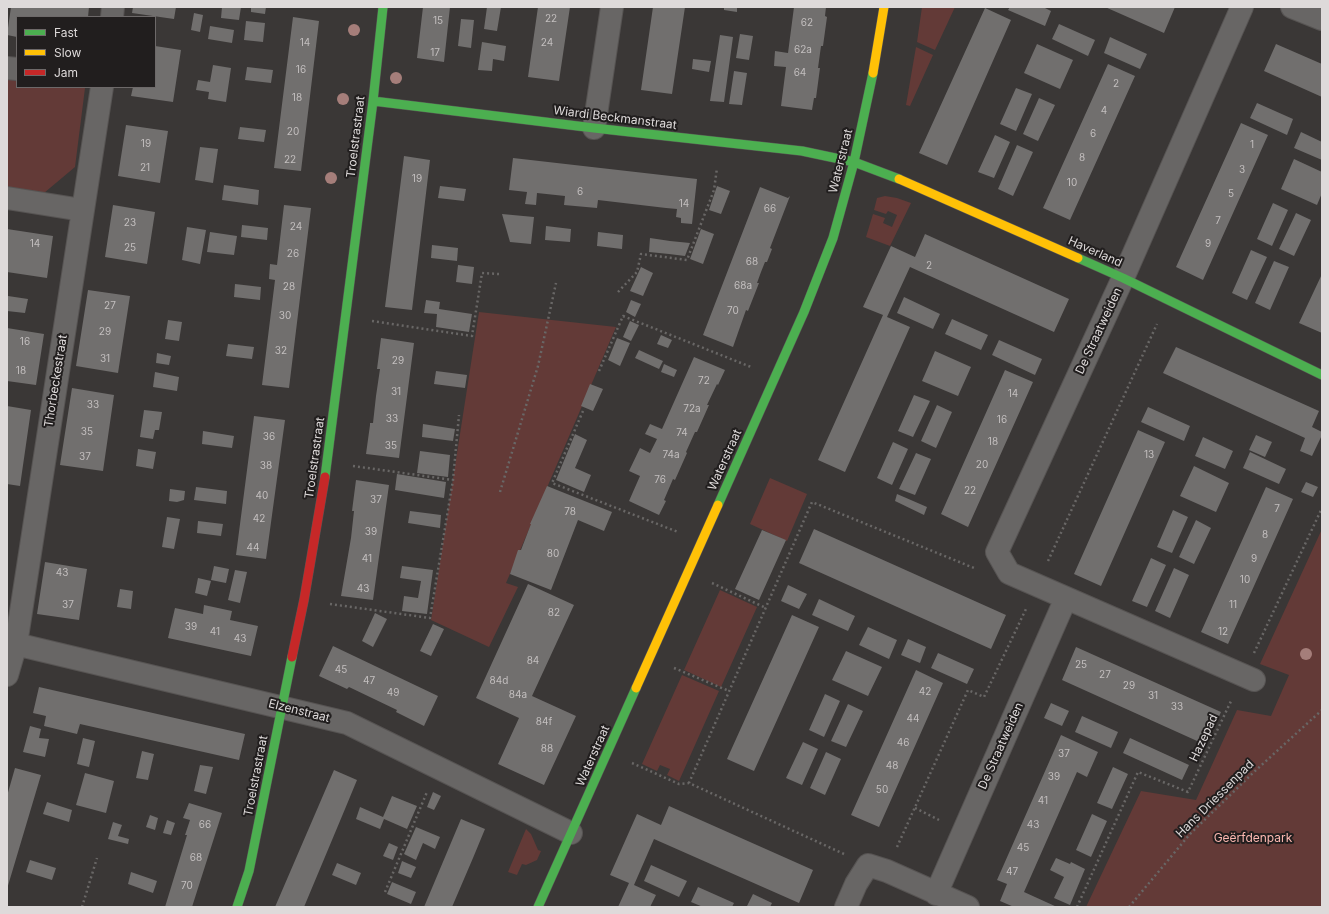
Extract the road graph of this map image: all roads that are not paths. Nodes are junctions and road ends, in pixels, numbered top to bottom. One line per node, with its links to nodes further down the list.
1 (383, 7): 8 (street, Troelstrastraat)
2 (612, 7): 9 (street)
3 (884, 7): 10 (street, Waterstraat)
4 (1242, 7): 13 (street, De Straatweiden)
5 (1292, 7): 6 (street)
6 (1322, 19)
7 (102, 88): 12 (street, Thorbeckestraat)
8 (373, 101): 9 (street, Wiardi Beckmanstraat); 19 (street, Troelstrastraat)
9 (594, 128): 10 (street, Wiardi Beckmanstraat)
10 (854, 162): 13 (street, Haverland); 20 (street, Waterstraat)
11 (7, 198): 12 (street)
12 (82, 210): 16 (street, Thorbeckestraat)
13 (1123, 278): 14 (street, Haverland); 15 (street, De Straatweiden)
14 (1322, 375)
15 (1066, 598): 18 (street); 21 (street, De Straatweiden)
16 (12, 643): 17 (street, Thorbeckestraat); 19 (street, Elzenstraat)
17 (7, 675)
18 (1248, 678)
19 (281, 706): 20 (street, Elzenstraat); 22 (street, Troelstrastraat)
20 (571, 833): 23 (street, Waterstraat)
21 (936, 894): 24 (street); 25 (street)
22 (238, 907)
23 (538, 907)
24 (846, 907)
25 (968, 907)

